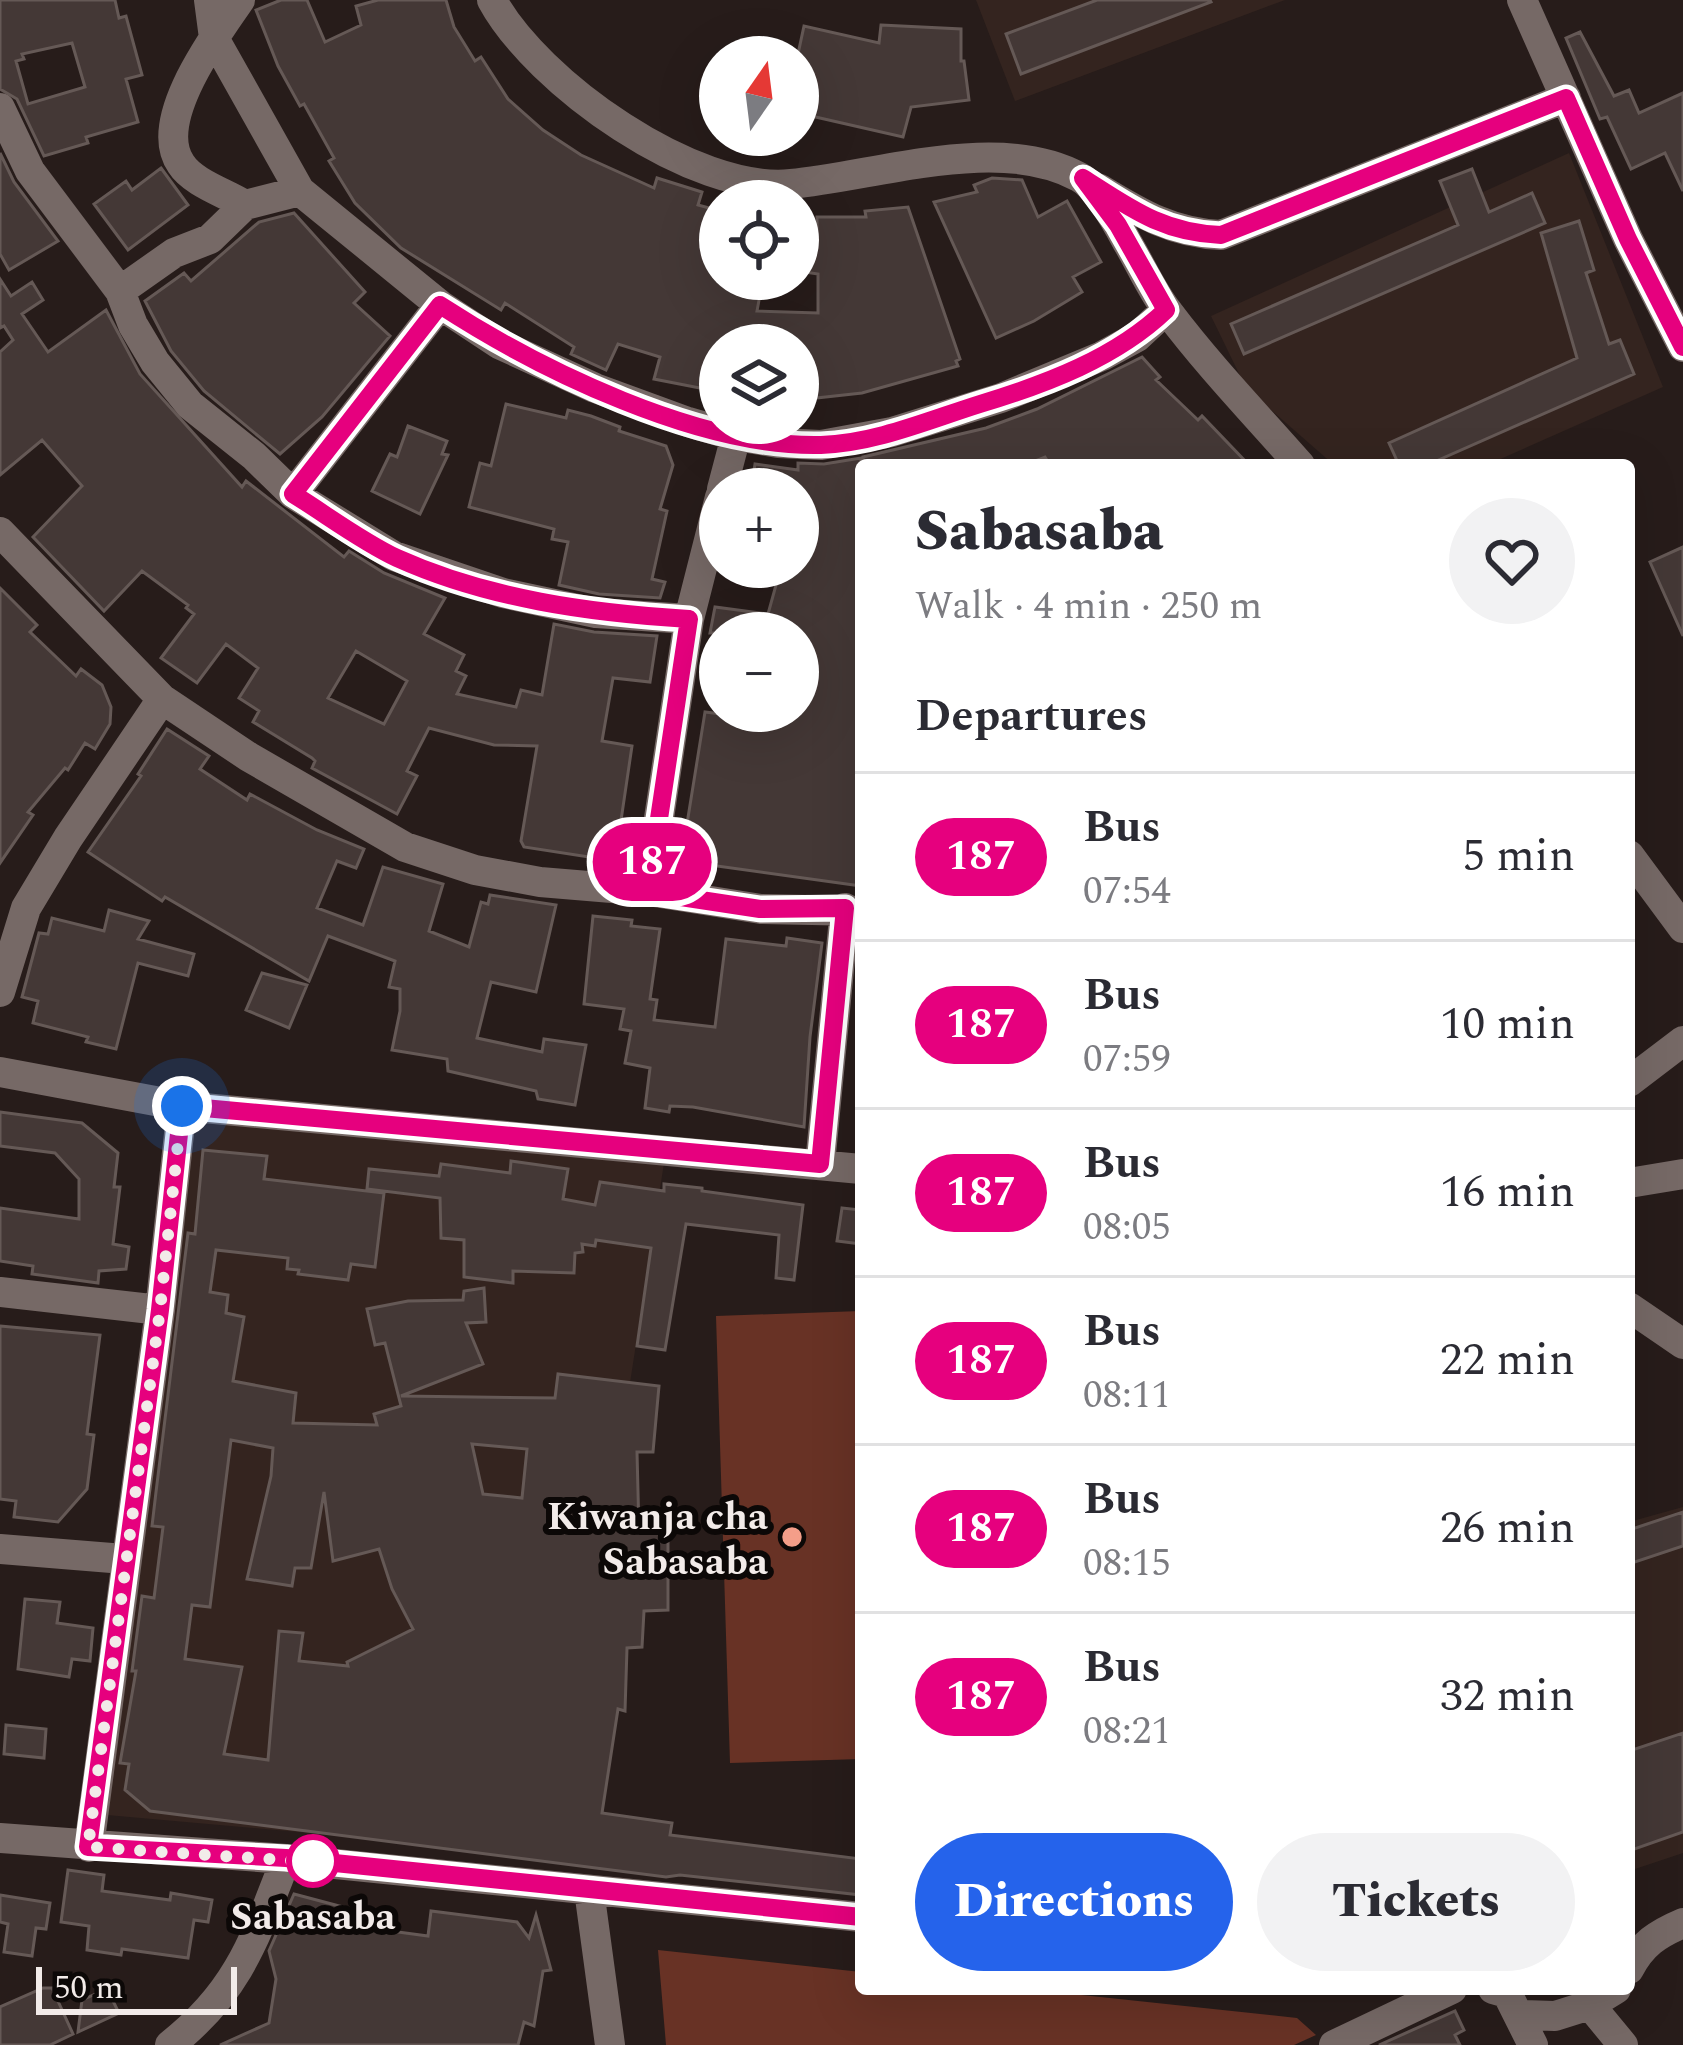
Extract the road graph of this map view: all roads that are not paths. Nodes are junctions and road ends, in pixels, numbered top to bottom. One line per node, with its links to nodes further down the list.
1 (208, 0): 5 (street)
2 (240, 0): 5 (street)
3 (492, 0): 8 (street)
4 (1522, 0): 6 (street)
5 (214, 38): 9 (street); 10 (street)
6 (1566, 98): 8 (street); 14 (street)
7 (0, 108): 11 (street)
8 (1083, 178): 13 (street)
9 (300, 191): 10 (street); 12 (street)
10 (245, 205): 11 (street)
11 (120, 292): 18 (street)
12 (440, 305): 15 (street); 18 (street)
13 (1166, 310): 16 (street); 17 (street)
14 (1683, 347)
15 (699, 423)
16 (812, 444)
17 (1295, 459)
18 (293, 494): 21 (street)
19 (0, 532): 22 (street)
20 (699, 580): 21 (street)
21 (689, 619): 24 (street)
22 (162, 699): 24 (street); 27 (street)
23 (1635, 863): 26 (street)
24 (648, 892): 25 (street)
25 (853, 910): 32 (street)
26 (1683, 928)
27 (0, 992)
28 (1683, 1041): 30 (street)
29 (0, 1072): 31 (street)
30 (1635, 1077)
31 (182, 1106): 32 (street); 37 (street)
32 (820, 1164): 33 (street)
33 (855, 1168)
34 (1683, 1174): 35 (street)
35 (1635, 1183)
36 (0, 1292): 37 (street)
37 (160, 1310): 41 (street)
38 (1635, 1311): 39 (street)
39 (1683, 1344)
40 (0, 1549): 41 (street)
41 (124, 1559): 43 (street)
42 (0, 1838): 43 (street)
43 (88, 1847): 44 (street)
44 (286, 1858): 45 (street); 53 (street)
45 (590, 1889): 46 (street); 54 (street)
46 (855, 1916)
47 (1683, 1923): 48 (street)
48 (1635, 1958)
49 (1439, 1995): 55 (street)
50 (1508, 1995): 52 (street)
51 (1603, 1997): 52 (street); 57 (street)
52 (1520, 2015): 56 (street)
53 (170, 2045)
54 (610, 2045)
55 (1334, 2045)
56 (1533, 2045)
57 (1623, 2045)

